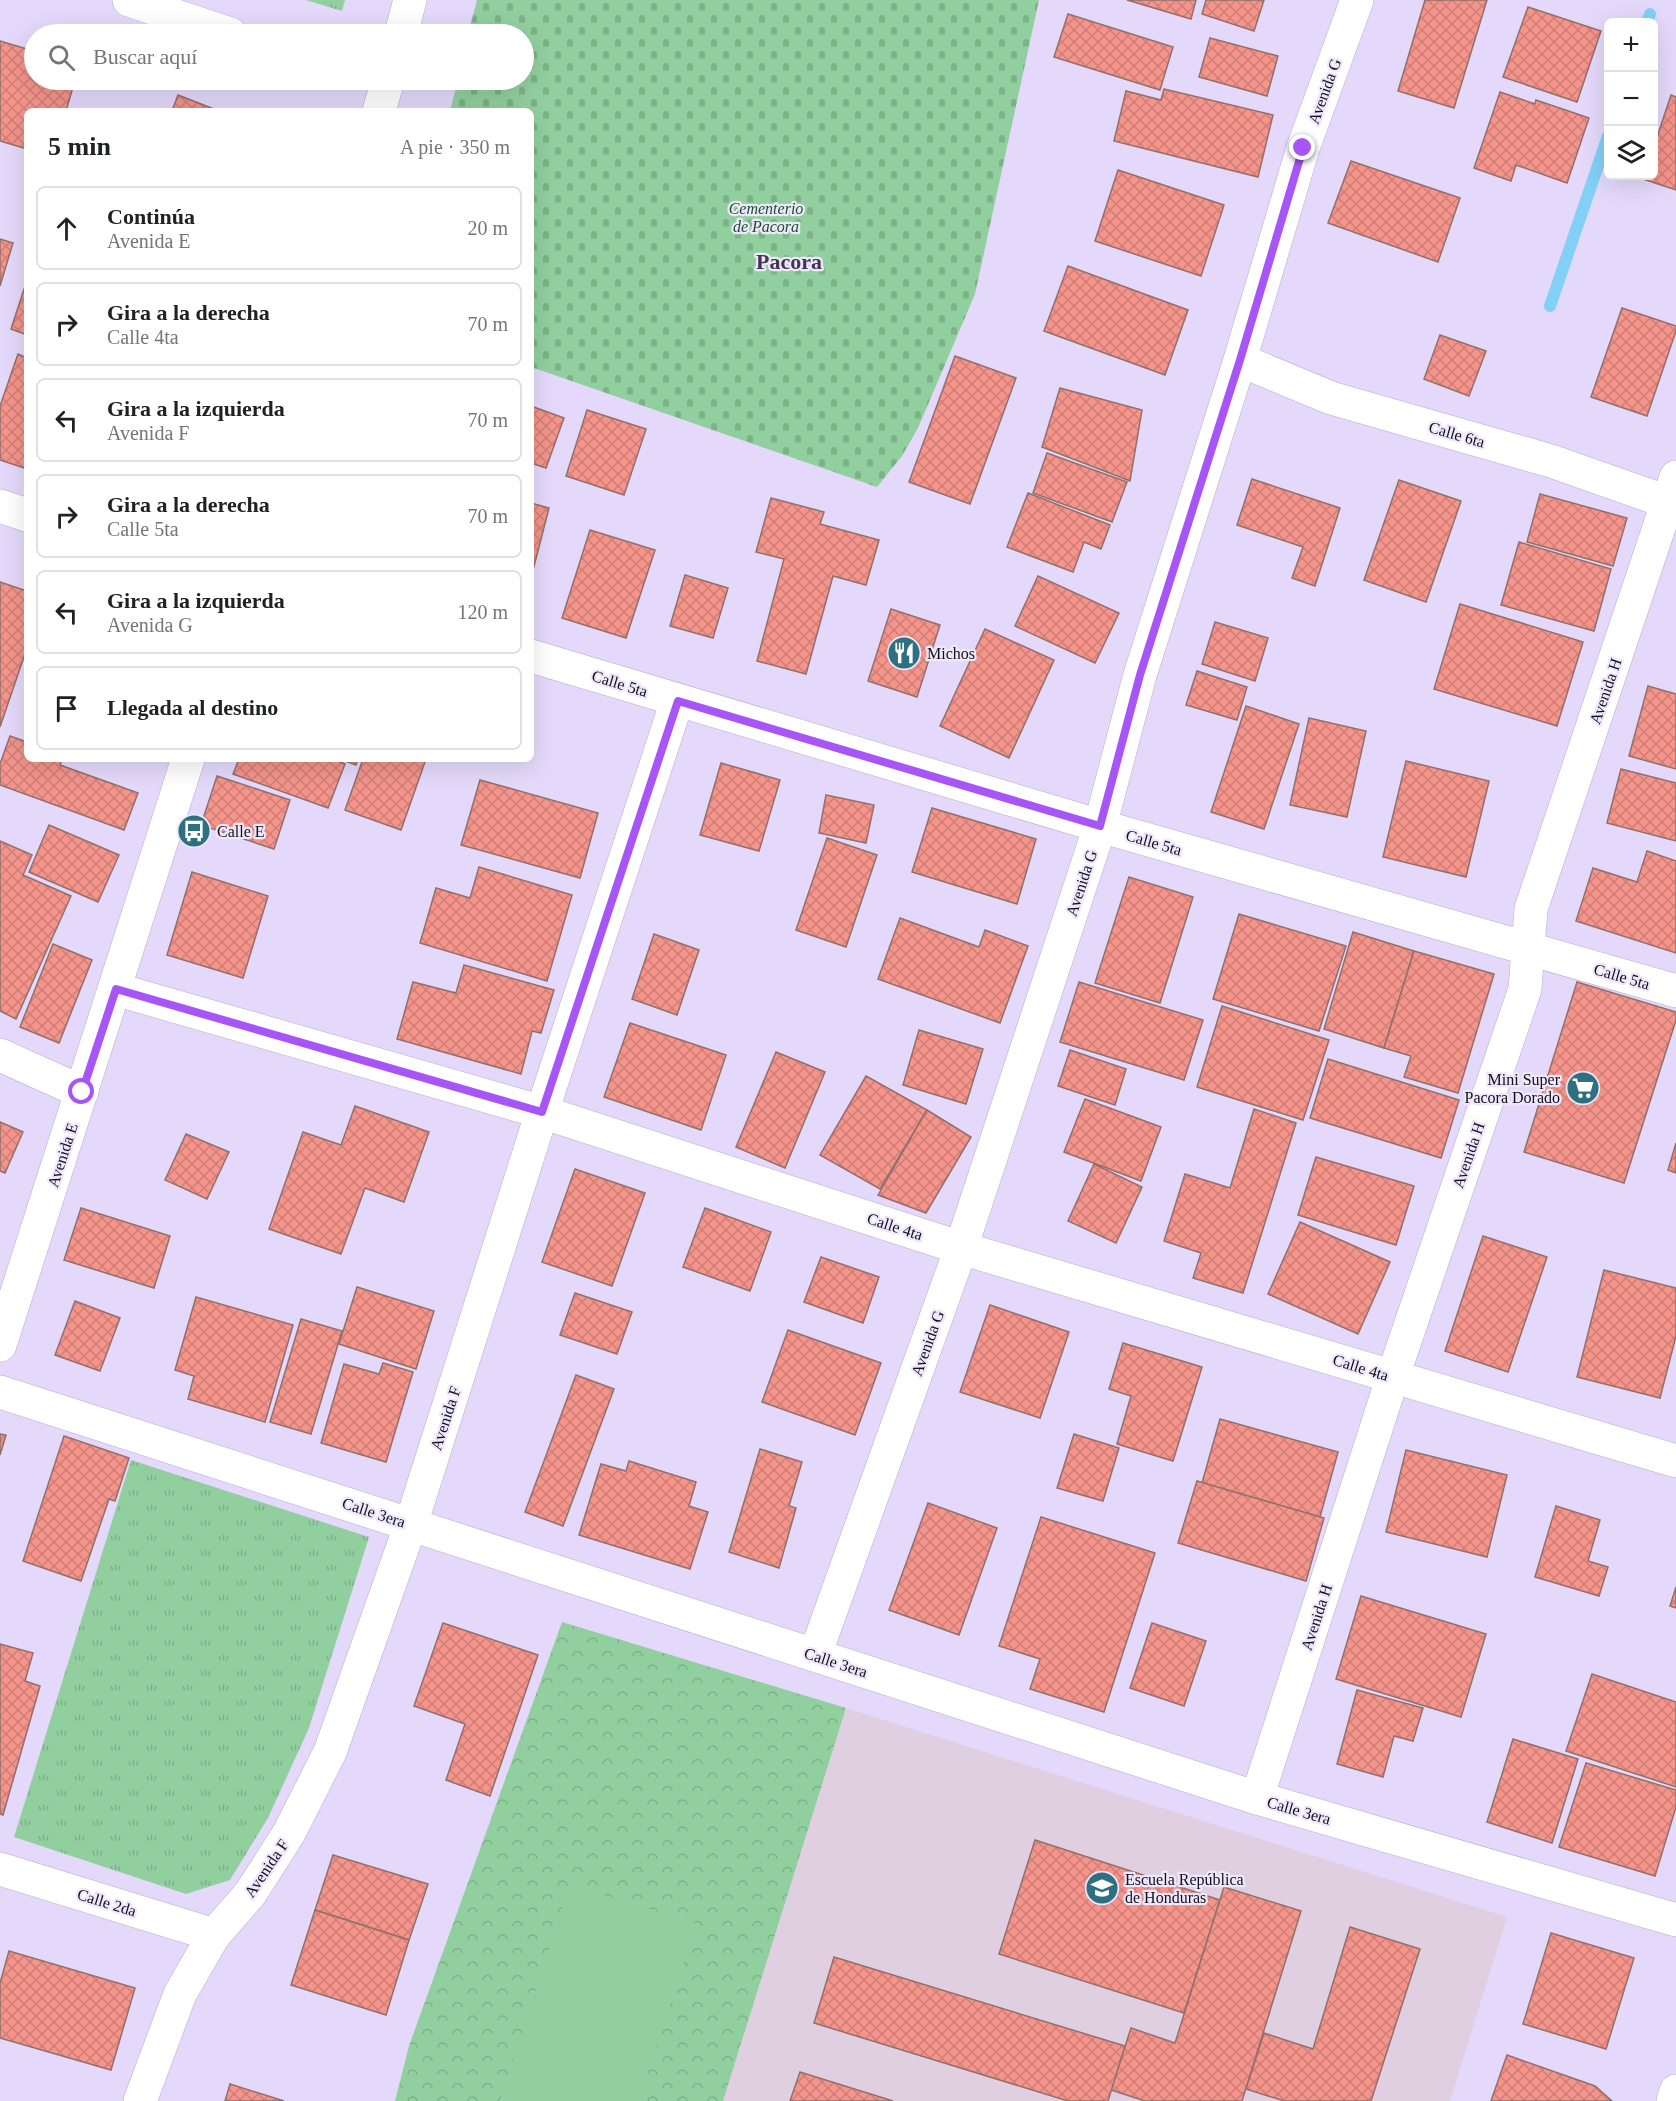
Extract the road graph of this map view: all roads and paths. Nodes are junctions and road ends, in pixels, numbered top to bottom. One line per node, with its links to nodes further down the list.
1 (129, 0): 4 (street)
2 (410, 0): 5 (street)
3 (1356, 0): 6 (street, Avenida G)
4 (200, 24)
5 (404, 24)
6 (1240, 360): 7 (street, Calle 6ta); 13 (street, Avenida G)
7 (1673, 495): 14 (street, Avenida H)
8 (0, 506): 9 (street)
9 (24, 514)
10 (534, 657): 11 (street, Calle 5ta)
11 (678, 701): 13 (street, Calle 5ta); 19 (street, Avenida F)
12 (187, 762): 15 (street, Avenida E)
13 (1100, 826): 14 (street, Calle 5ta); 20 (street, Avenida G)
14 (1528, 949): 16 (street, Calle 5ta); 22 (street, Avenida H)
15 (116, 989): 18 (street, Avenida E); 19 (street, Calle 4ta)
16 (1676, 991)
17 (0, 1055): 18 (street)
18 (82, 1092): 21 (street, Avenida E)
19 (542, 1112): 20 (street, Calle 4ta); 25 (street, Avenida F)
20 (961, 1248): 22 (street, Calle 4ta); 26 (street, Avenida G)
21 (0, 1345)
22 (1393, 1376): 24 (street, Calle 4ta); 27 (street, Avenida H)
23 (0, 1392): 25 (street, Calle 3era)
24 (1676, 1461)
25 (411, 1524): 26 (street, Calle 3era); 30 (street, Avenida F)
26 (815, 1655): 27 (street, Calle 3era)
27 (1257, 1798): 29 (street, Calle 3era)
28 (0, 1869): 30 (street, Calle 2da)
29 (1675, 1915)
30 (214, 1935): 32 (street, Avenida F)
31 (1676, 2091): 33 (street)
32 (140, 2101)
33 (1673, 2101)

